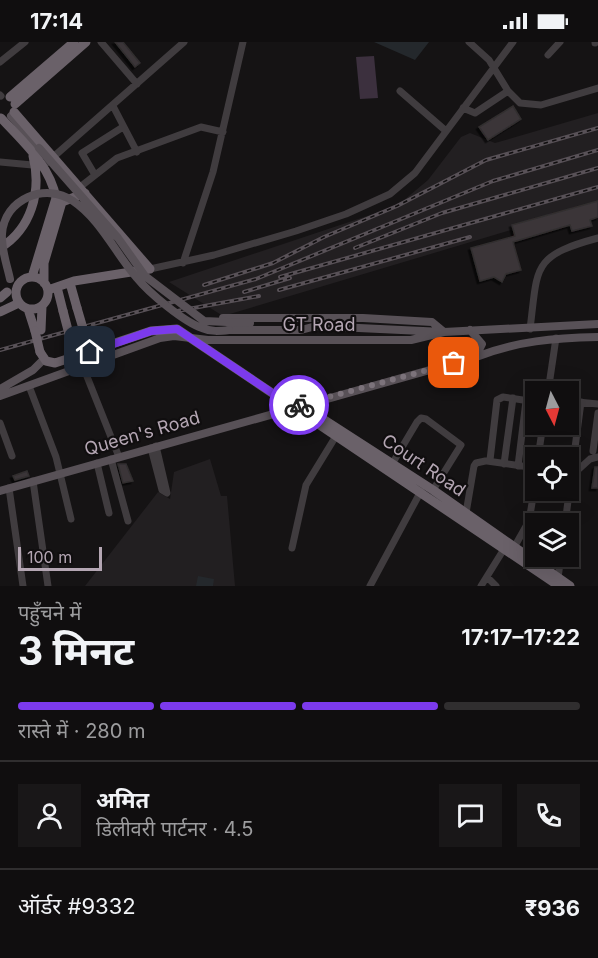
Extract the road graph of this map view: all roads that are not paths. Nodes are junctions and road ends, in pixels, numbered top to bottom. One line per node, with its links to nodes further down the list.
1 (25, 42): 11 (street)
2 (74, 42): 17 (highway)
3 (86, 42): 17 (highway)
4 (101, 42): 13 (street)
5 (184, 42): 13 (street)
6 (243, 42): 22 (street)
7 (469, 42): 12 (street)
8 (513, 42): 12 (street)
9 (560, 42): 10 (street)
10 (548, 55)
11 (0, 62)
12 (494, 67): 16 (street); 19 (street)
13 (137, 84): 18 (street)
14 (598, 88): 16 (street)
15 (400, 91): 21 (street)
16 (508, 91): 19 (street)
17 (6, 106): 23 (highway); 25 (highway)
18 (114, 106): 20 (street); 25 (street)
19 (463, 108): 21 (street)
20 (123, 127): 24 (street); 28 (street)
21 (446, 131): 32 (street)
22 (223, 132): 24 (street); 32 (street)
23 (35, 150): 27 (highway); 43 (main road, bridge)
24 (137, 152): 28 (street)
25 (54, 157): 27 (street); 29 (highway)
26 (0, 162): 27 (street)
27 (39, 166): 31 (highway); 34 (highway)
28 (95, 175): 29 (street)
29 (83, 190): 33 (highway); 36 (highway)
30 (598, 238): 45 (street)
31 (0, 248)
32 (183, 263): 33 (street)
33 (150, 269): 35 (highway)
34 (32, 277): 36 (highway); 38 (highway)
35 (70, 283): 36 (highway); 54 (highway, bridge)
36 (50, 287): 39 (highway); 57 (highway, bridge)
37 (2, 295): 43 (main road, bridge)
38 (19, 303): 40 (highway); 41 (highway)
39 (42, 306): 40 (highway); 46 (highway)
40 (28, 309): 46 (highway)
41 (2, 311)
42 (598, 324): 45 (main road)
43 (316, 326): 49 (main road)
44 (177, 329): 49 (main road); 51 (highway); 54 (highway)
45 (530, 329): 48 (main road)
46 (38, 330): 55 (highway, bridge)
47 (470, 330): 48 (main road); 49 (main road); 56 (main road)
48 (516, 330): 53 (main road)
49 (444, 332): 51 (main road, GT Road)
50 (598, 337): 52 (main road, Queen's Road)
51 (193, 338): 60 (main road, GT Road); 67 (highway)
52 (556, 338): 53 (main road, Queen's Road); 59 (street)
53 (517, 343): 56 (main road, Queen's Road)
54 (90, 352): 57 (highway, bridge)
55 (43, 354): 57 (highway); 61 (main road)
56 (476, 357): 67 (main road, Queen's Road)
57 (70, 359)
58 (86, 374): 76 (street)
59 (550, 381)
60 (29, 386): 62 (main road, GT Road); 84 (street)
61 (0, 388)
62 (0, 396)
63 (513, 398): 64 (street); 77 (street); 80 (street)
64 (525, 400)
65 (581, 402): 66 (street); 73 (street)
66 (598, 404)
67 (297, 405): 71 (highway, Court Road); 72 (main road, Queen's Road); 79 (highway, Court Road)
68 (525, 409): 81 (street)
69 (598, 413): 74 (street)
70 (0, 423): 75 (street)
71 (336, 436): 87 (highway, Court Road); 93 (street)
72 (153, 447): 72 (street); 76 (main road, Queen's Road)
73 (574, 447)
74 (596, 454): 83 (street)
75 (12, 456)
76 (115, 458): 78 (main road, Queen's Road); 92 (street)
77 (487, 461): 80 (street); 90 (street)
78 (97, 463): 84 (main road, Queen's Road); 89 (street)
79 (392, 464): 87 (highway, Court Road); 87 (street)
80 (504, 464): 81 (street)
81 (519, 466): 82 (street)
82 (525, 467)
83 (579, 467)
84 (60, 473): 85 (main road, Queen's Road); 91 (street)
85 (33, 481): 86 (main road, Queen's Road); 99 (street)
86 (4, 489): 98 (street)
87 (426, 489): 90 (highway, Court Road); 94 (highway, Court Road); 100 (street)
88 (532, 501): 94 (street)
89 (109, 513)
90 (466, 513): 94 (highway, Court Road)
91 (71, 519)
92 (128, 521)
93 (292, 548)
94 (510, 550): 96 (street); 97 (highway, Court Road)
95 (559, 567): 97 (street)
96 (487, 577): 101 (street); 102 (street)
97 (557, 584): 103 (highway, Court Road)
98 (24, 586)
99 (48, 586)
100 (370, 586)
101 (481, 586)
102 (496, 586)
103 (570, 586)

